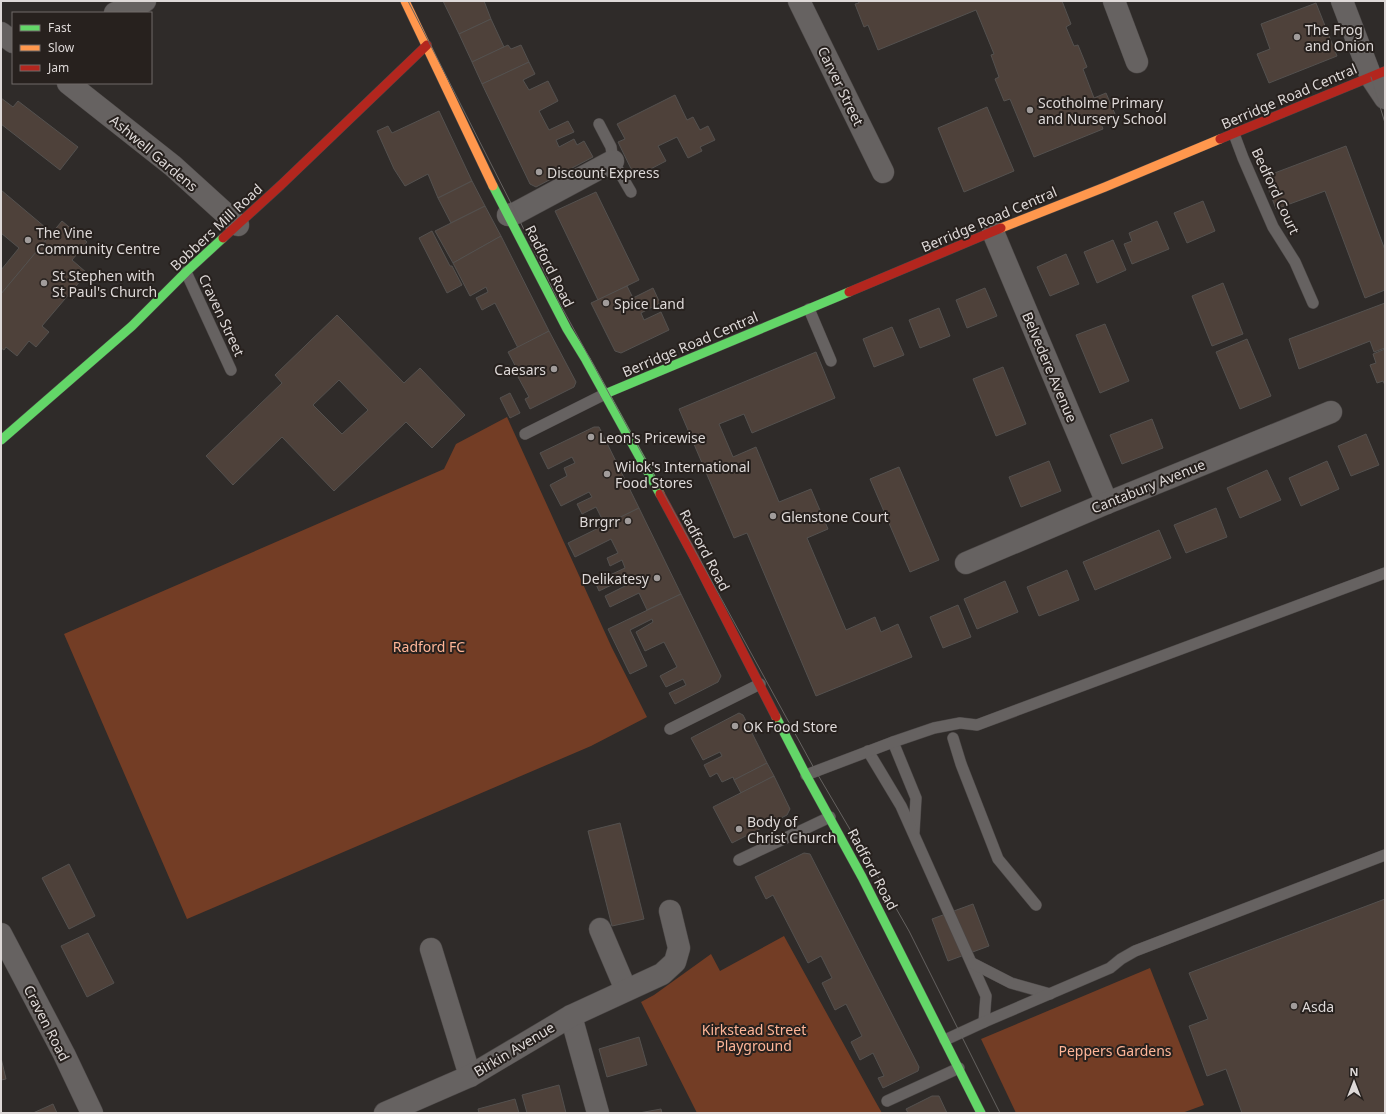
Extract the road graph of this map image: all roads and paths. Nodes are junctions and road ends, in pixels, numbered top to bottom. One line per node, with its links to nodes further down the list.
1 (145, 1): 6 (street)
2 (405, 1): 9 (street, Radford Road)
3 (799, 1): 17 (street, Carver Street)
4 (1114, 1): 10 (street)
5 (1342, 1): 11 (street)
6 (118, 12)
7 (1, 33): 8 (street)
8 (12, 41)
9 (427, 45): 19 (street, Radford Road); 20 (street, Bobbers Mill Road)
10 (1136, 62)
11 (1378, 74): 13 (street); 15 (street, Berridge Road Central)
12 (69, 84): 20 (street, Ashwell Gardens)
13 (1385, 98)
14 (599, 124): 16 (lane)
15 (1234, 134): 21 (street, Berridge Road Central); 23 (lane, Bedford Court)
16 (613, 161): 18 (lane); 19 (street)
17 (883, 172)
18 (631, 192)
19 (508, 215): 27 (street, Radford Road)
20 (238, 225): 22 (street, Bobbers Mill Road)
21 (993, 232): 24 (street, Berridge Road Central); 31 (street, Belvedere Avenue)
22 (186, 272): 26 (lane, Craven Street); 30 (street, Bobbers Mill Road)
23 (1313, 303)
24 (809, 309): 25 (lane); 27 (street, Berridge Road Central)
25 (831, 361)
26 (231, 370)
27 (605, 394): 29 (lane); 34 (street, Radford Road)
28 (1331, 412): 31 (street, Cantabury Avenue)
29 (525, 434)
30 (1, 440)
31 (1107, 503): 32 (street, Cantabury Avenue)
32 (966, 562)
33 (1385, 573): 37 (lane)
34 (760, 684): 35 (lane); 39 (street, Radford Road)
35 (670, 729)
36 (953, 738): 44 (lane)
37 (893, 742): 38 (lane); 41 (lane)
38 (868, 751): 39 (lane); 41 (lane)
39 (806, 775): 40 (street, Radford Road)
40 (830, 817): 43 (lane); 54 (street, Radford Road)
41 (914, 834): 49 (lane)
42 (1385, 855): 51 (lane)
43 (739, 860)
44 (1036, 905)
45 (670, 911): 50 (street, Birkin Avenue)
46 (600, 929): 50 (street)
47 (1, 934): 58 (street, Craven Road)
48 (431, 949): 56 (street)
49 (972, 963): 51 (lane); 53 (lane)
50 (634, 987): 52 (street, Birkin Avenue)
51 (1050, 994): 53 (lane)
52 (571, 1016): 56 (street, Birkin Avenue); 60 (street)
53 (984, 1022): 54 (lane)
54 (946, 1040): 55 (street, Radford Road)
55 (959, 1068): 57 (lane); 61 (street, Radford Road)
56 (470, 1076): 59 (street, Birkin Avenue)
57 (887, 1101)
58 (92, 1113)
59 (385, 1113)
60 (598, 1113)
61 (981, 1113)

